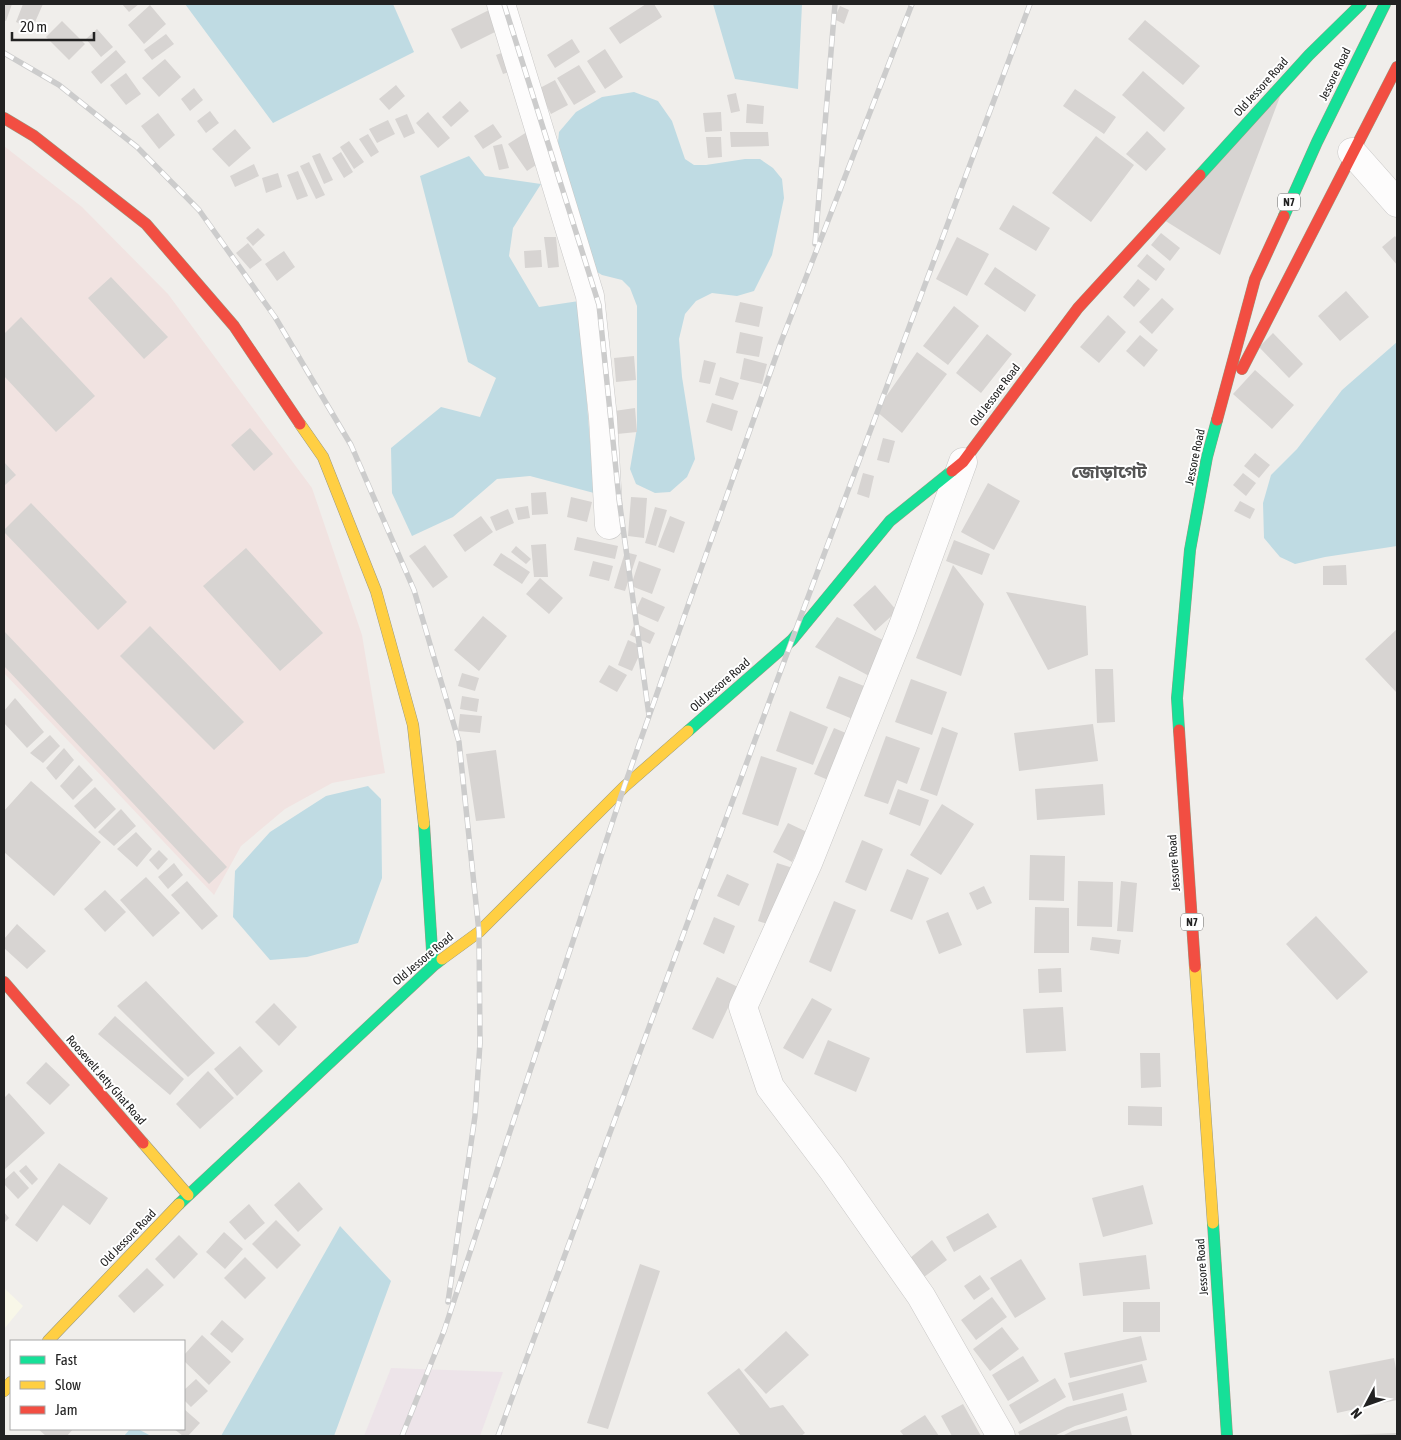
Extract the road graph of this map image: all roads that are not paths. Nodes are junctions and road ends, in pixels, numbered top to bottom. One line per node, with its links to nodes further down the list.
1 (501, 4): 10 (street)
2 (1361, 4): 9 (main road, Old Jessore Road)
3 (1385, 4): 8 (main road, Jessore Road / N7)
4 (1397, 66): 6 (main road, Jessore Road / N7)
5 (4, 118): 11 (main road)
6 (1352, 152): 7 (street); 8 (main road, Jessore Road / N7)
7 (1397, 203)
8 (1220, 410): 16 (main road, Jessore Road / N7)
9 (963, 462): 11 (main road, Old Jessore Road); 15 (street)
10 (610, 525)
11 (433, 966): 13 (main road, Old Jessore Road)
12 (4, 982): 13 (main road, Roosevelt Jetty Ghat Road)
13 (188, 1195): 14 (main road, Old Jessore Road)
14 (49, 1340)
15 (1001, 1436)
16 (1227, 1436)

